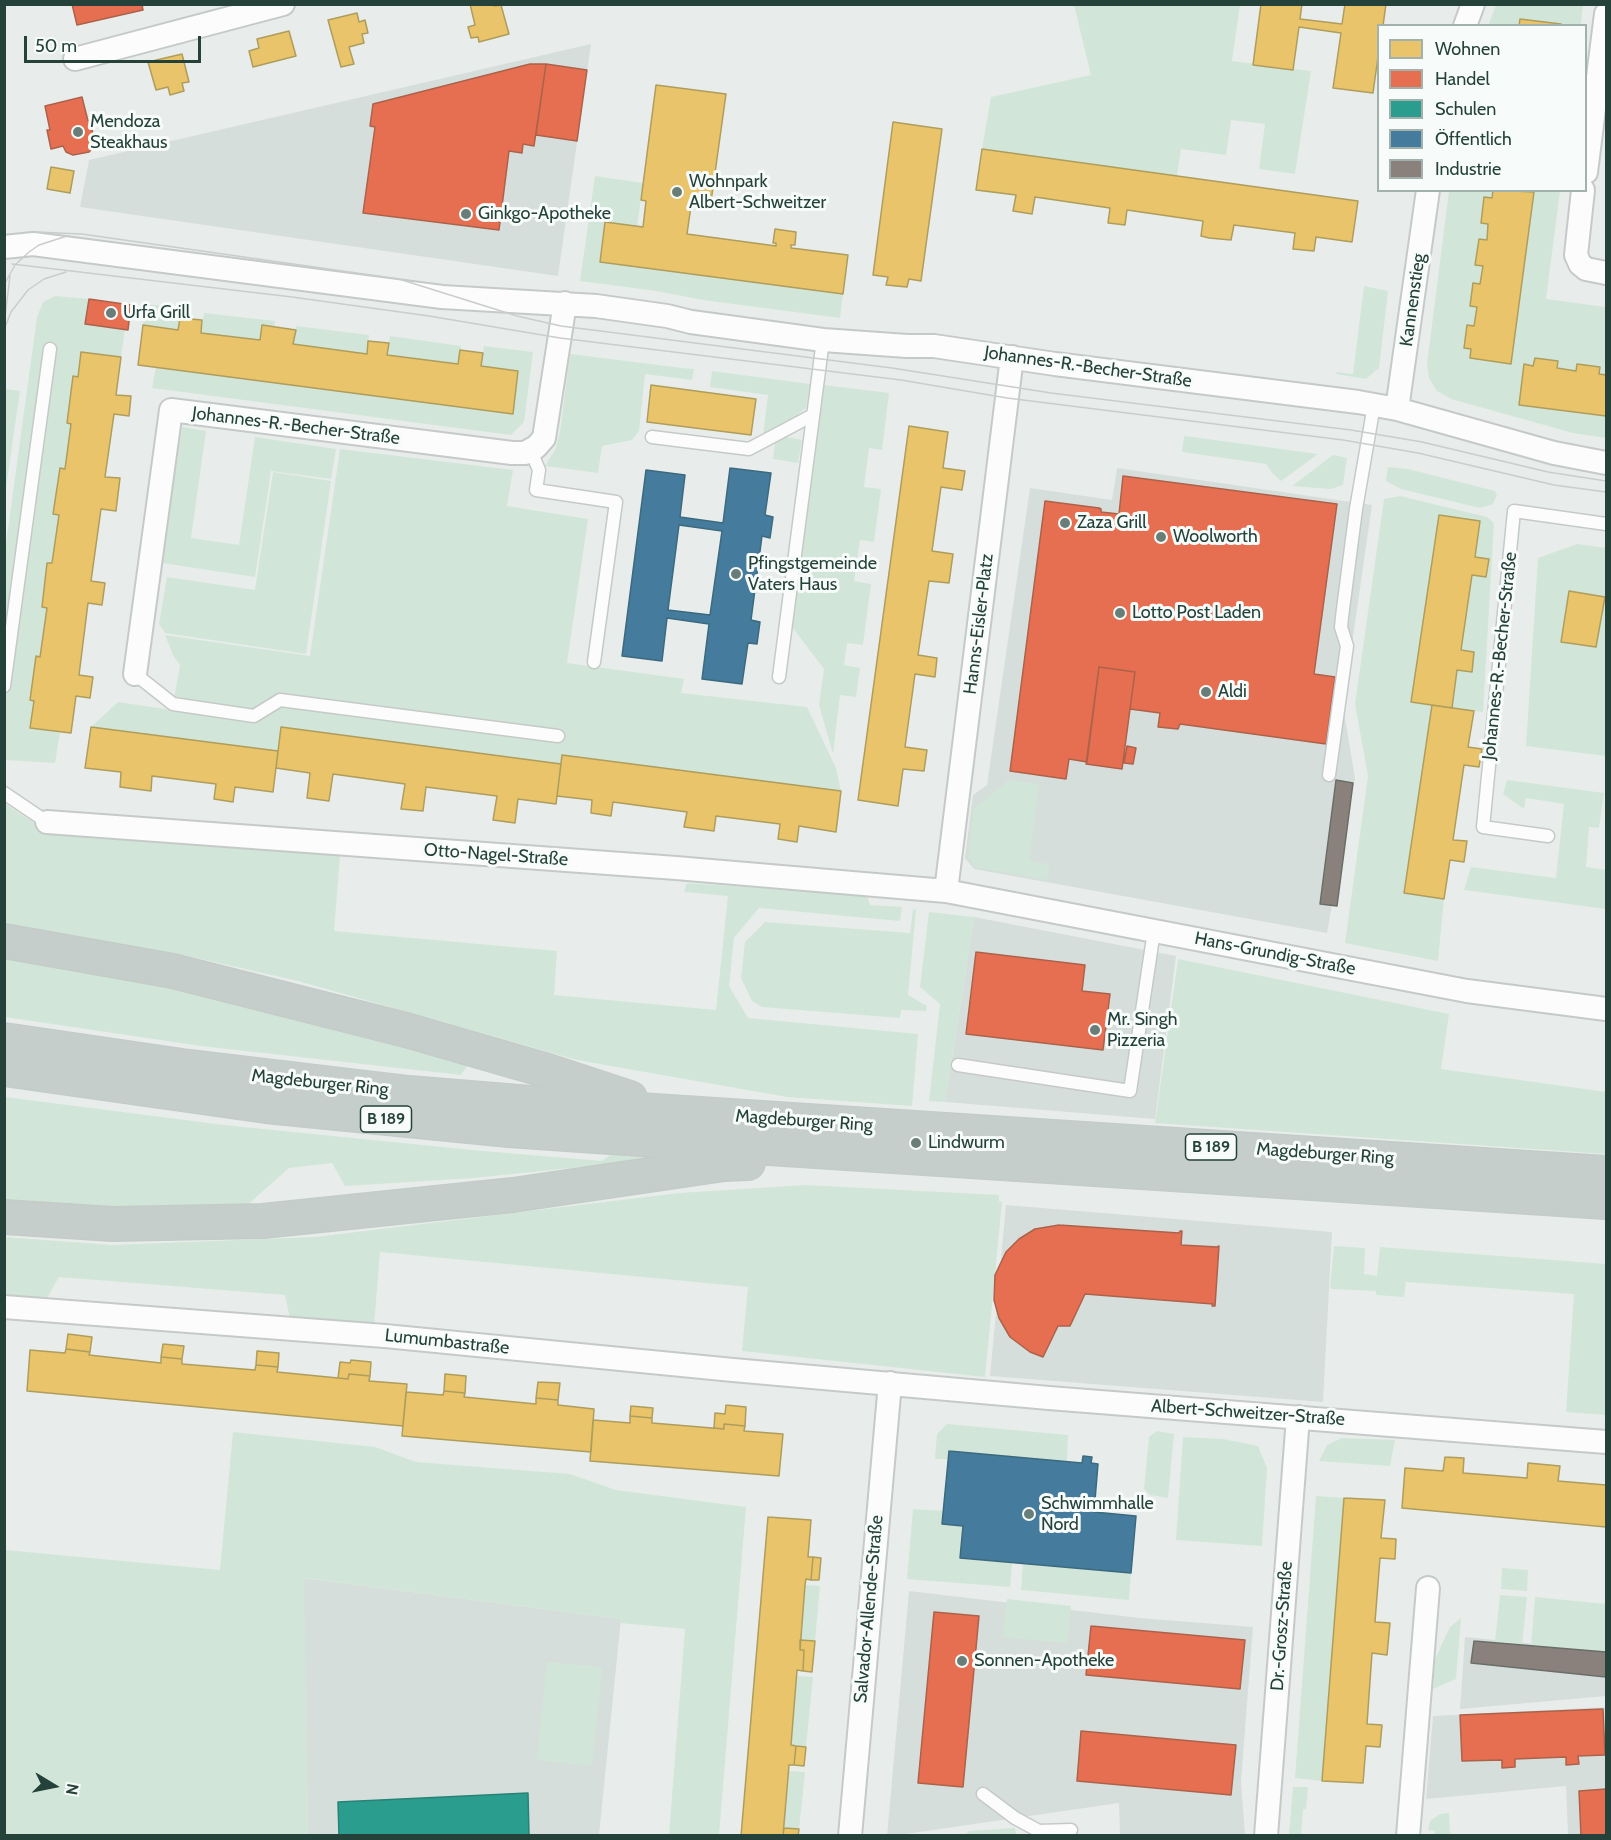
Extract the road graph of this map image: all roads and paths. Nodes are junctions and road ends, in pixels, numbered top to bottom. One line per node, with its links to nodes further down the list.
1 (284, 4): 5 (street)
2 (1473, 4): 4 (street)
3 (1606, 14): 6 (street)
4 (1466, 24)
5 (75, 59)
6 (1587, 164)
7 (1428, 192): 16 (street, Kannenstieg)
8 (1583, 192): 10 (street)
9 (4, 247): 11 (street, Johannes-R.-Becher-Straße)
10 (1606, 273)
11 (565, 303): 12 (street, Johannes-R.-Becher-Straße); 19 (street)
12 (823, 340): 14 (street, Johannes-R.-Becher-Straße); 17 (lane)
13 (50, 349): 25 (lane)
14 (1012, 357): 15 (street, Johannes-R.-Becher-Straße); 31 (street, Hanns-Eisler-Platz)
15 (1374, 405): 16 (street, Johannes-R.-Becher-Straße); 27 (lane)
16 (1397, 408): 20 (street, Johannes-R.-Becher-Straße)
17 (813, 415): 18 (lane); 24 (lane)
18 (652, 438)
19 (531, 451): 22 (lane); 23 (street, Johannes-R.-Becher-Straße)
20 (1606, 463)
21 (1606, 524): 30 (lane, Johannes-R.-Becher-Straße)
22 (594, 662)
23 (135, 674): 26 (lane)
24 (779, 677)
25 (4, 686)
26 (558, 736)
27 (1329, 775)
28 (4, 793): 29 (lane)
29 (47, 822): 31 (street, Otto-Nagel-Straße)
30 (1548, 836)
31 (946, 891): 32 (street, Hans-Grundig-Straße)
32 (1154, 931): 34 (street, Hans-Grundig-Straße); 36 (lane)
33 (4, 941): 38 (highway)
34 (1606, 1009)
35 (4, 1040): 38 (highway, Magdeburger Ring / B 189)
36 (958, 1065)
37 (4, 1069): 39 (highway, Magdeburger Ring / B 189)
38 (652, 1110): 40 (highway, Magdeburger Ring / B 189)
39 (769, 1148): 41 (highway, Magdeburger Ring / B 189); 42 (highway)
40 (1606, 1173)
41 (1606, 1202)
42 (4, 1217)
43 (4, 1307): 44 (street, Lumumbastraße)
44 (890, 1383): 45 (street, Albert-Schweitzer-Straße); 50 (street, Salvador-Allende-Straße)
45 (1298, 1417): 46 (street, Albert-Schweitzer-Straße); 51 (street, Dr.-Grosz-Straße)
46 (1606, 1442)
47 (1428, 1588): 52 (street)
48 (983, 1794): 49 (lane)
49 (1071, 1830)
50 (850, 1836)
51 (1266, 1836)
52 (1408, 1836)

